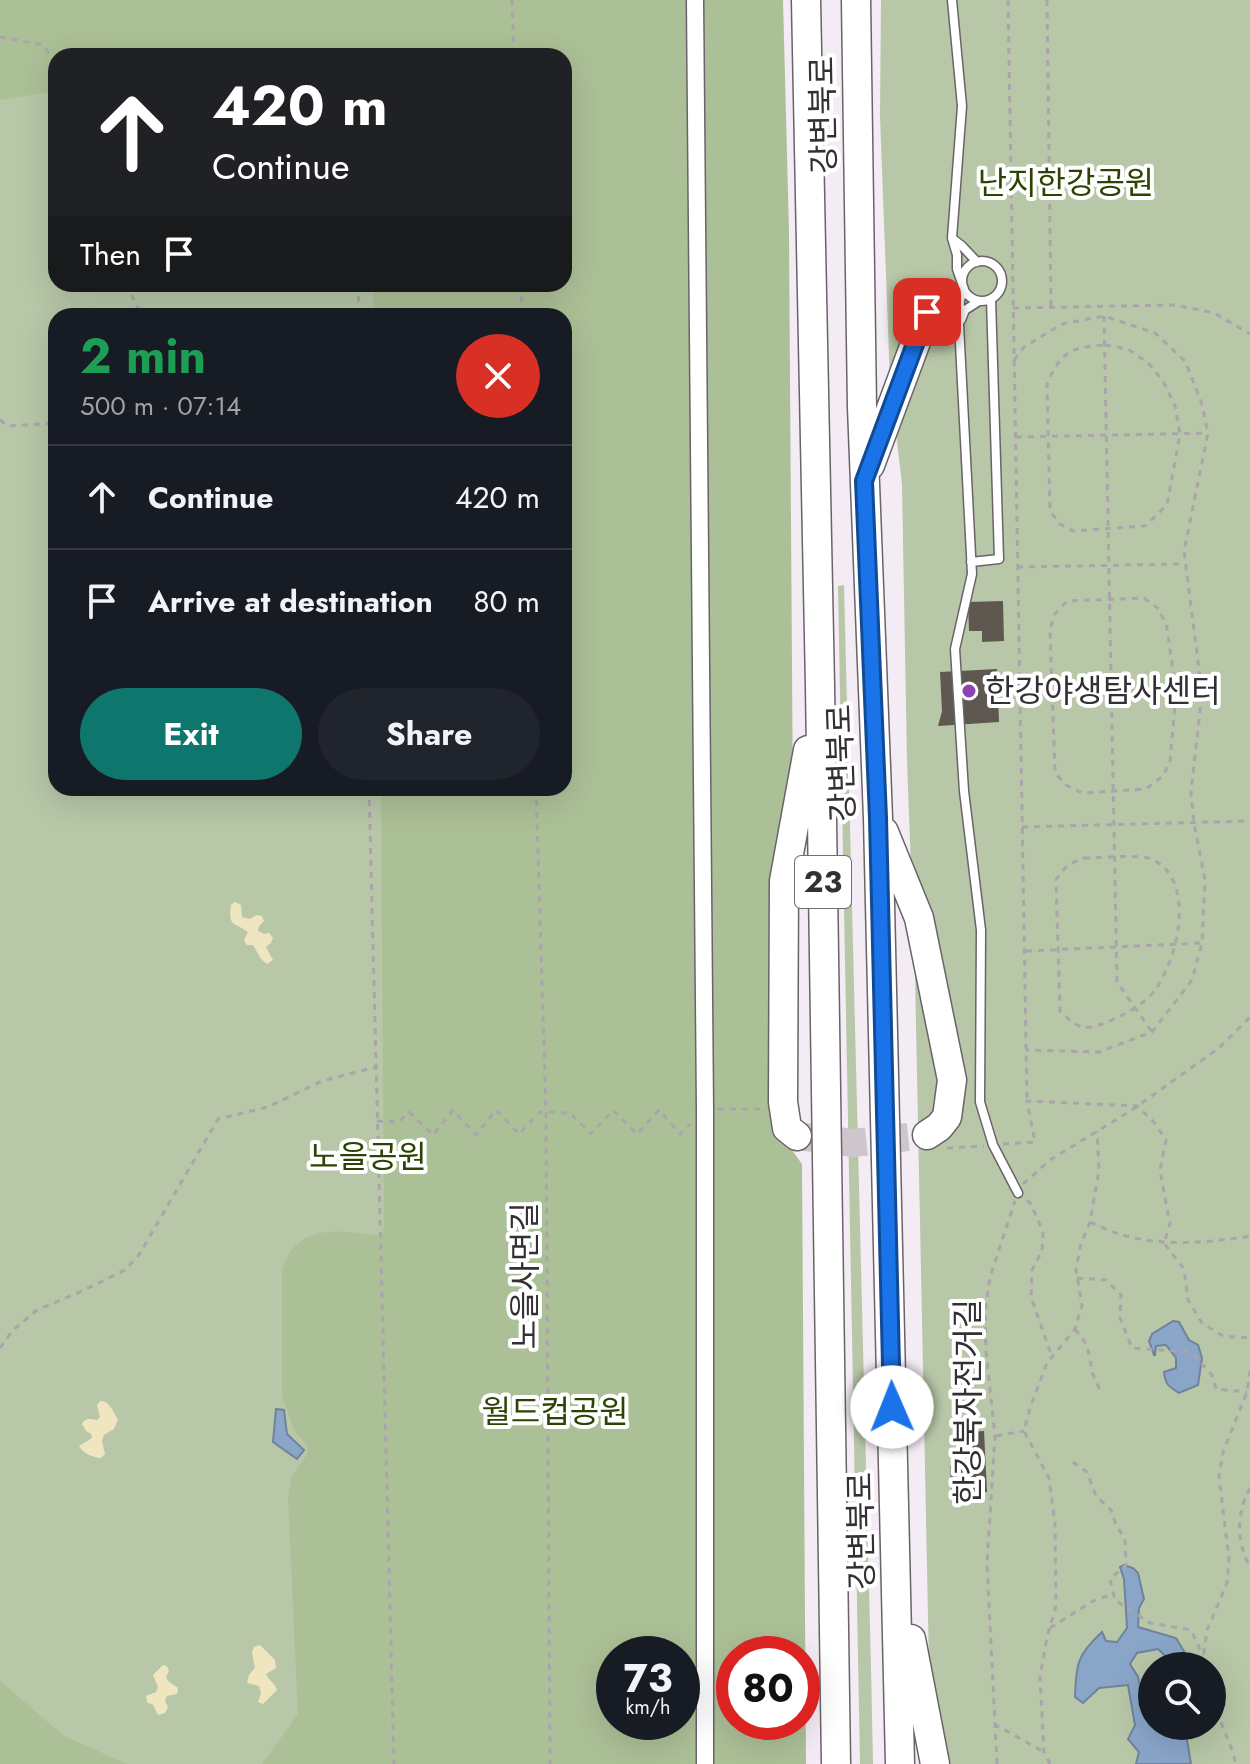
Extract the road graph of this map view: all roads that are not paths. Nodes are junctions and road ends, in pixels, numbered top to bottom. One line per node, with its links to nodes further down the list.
1 (695, 0): 20 (street)
2 (806, 0): 14 (highway, 강변북로 / 23)
3 (856, 0): 12 (highway, 강변북로 / 23)
4 (952, 0): 5 (lane)
5 (952, 238): 6 (lane); 7 (lane)
6 (977, 262): 7 (lane); 8 (lane)
7 (964, 289): 9 (lane); 10 (lane); 11 (lane)
8 (991, 299): 9 (lane); 13 (lane)
9 (979, 301): 11 (lane)
10 (927, 312): 12 (highway)
11 (959, 325): 13 (lane)
12 (864, 481): 15 (highway, 강변북로 / 23)
13 (971, 562): 18 (lane)
14 (820, 686): 16 (highway); 21 (highway, 강변북로 / 23)
15 (878, 818): 17 (highway); 19 (highway, 강변북로 / 23)
16 (797, 1136)
17 (932, 1142)
18 (1018, 1193)
19 (896, 1562): 22 (highway, 강변북로 / 23); 23 (highway)
20 (705, 1764)
21 (836, 1764)
22 (900, 1764)
23 (935, 1764)

